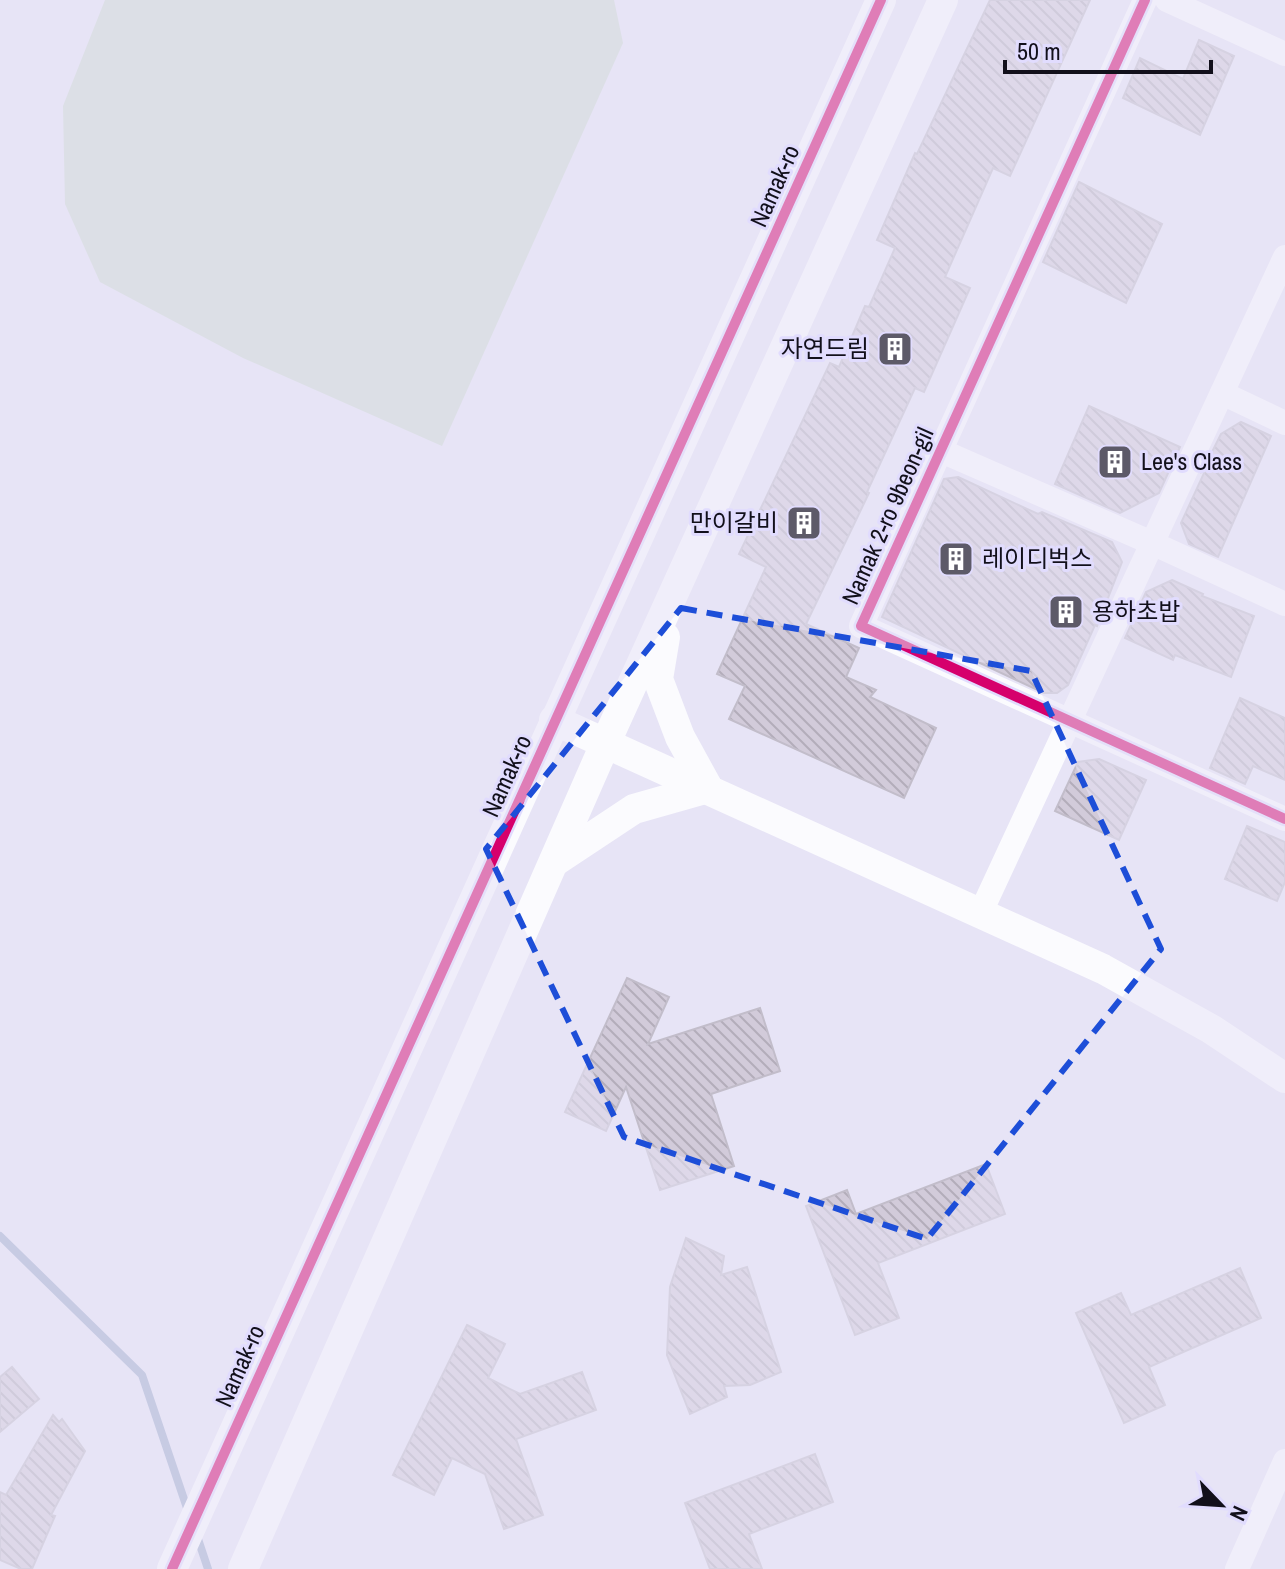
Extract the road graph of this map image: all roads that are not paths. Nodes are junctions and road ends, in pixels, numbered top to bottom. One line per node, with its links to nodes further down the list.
1 (881, 0): 14 (street, Namak-ro)
2 (943, 0): 11 (street)
3 (1145, 0): 9 (street, Namak 2-ro 9beon-gil)
4 (1167, 0): 5 (street)
5 (1285, 54)
6 (1285, 257): 7 (street)
7 (1222, 393): 8 (street); 10 (street)
8 (1285, 423)
9 (939, 450): 10 (street, Namak 2-ro 9beon-gil); 13 (street, Namak 2-ro 9beon-gil)
10 (1152, 543): 12 (street, Namak 2-ro 9beon-gil); 13 (street)
11 (670, 602): 15 (street); 16 (street)
12 (1285, 604)
13 (1071, 719): 17 (street, Namak 2-ro 9beon-gil); 19 (street)
14 (554, 720): 15 (street); 23 (street, Namak-ro)
15 (606, 742): 16 (street); 18 (street)
16 (708, 788): 18 (street); 19 (street)
17 (1285, 819)
18 (554, 862): 22 (street)
19 (981, 912): 20 (street)
20 (1285, 1078)
21 (1285, 1461): 24 (street)
22 (248, 1558)
23 (172, 1569)
24 (1237, 1569)

